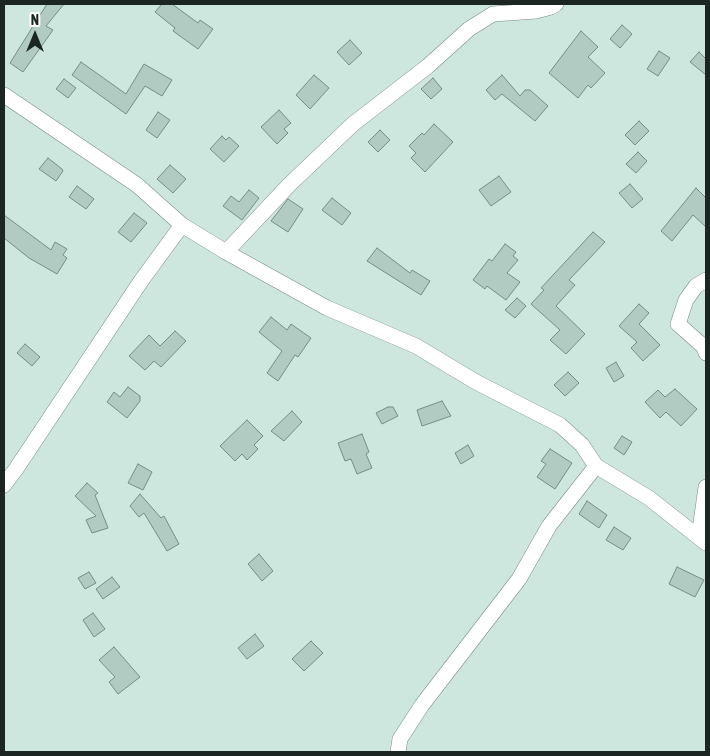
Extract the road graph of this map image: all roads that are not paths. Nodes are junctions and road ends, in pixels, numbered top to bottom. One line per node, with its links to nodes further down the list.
1 (556, 4): 4 (street)
2 (4, 95): 3 (street)
3 (182, 225): 4 (street); 8 (street)
4 (226, 252): 7 (street)
5 (706, 280): 6 (street)
6 (706, 352)
7 (596, 466): 10 (street); 11 (street)
8 (4, 485)
9 (706, 487): 10 (street)
10 (703, 540)
11 (398, 752)

